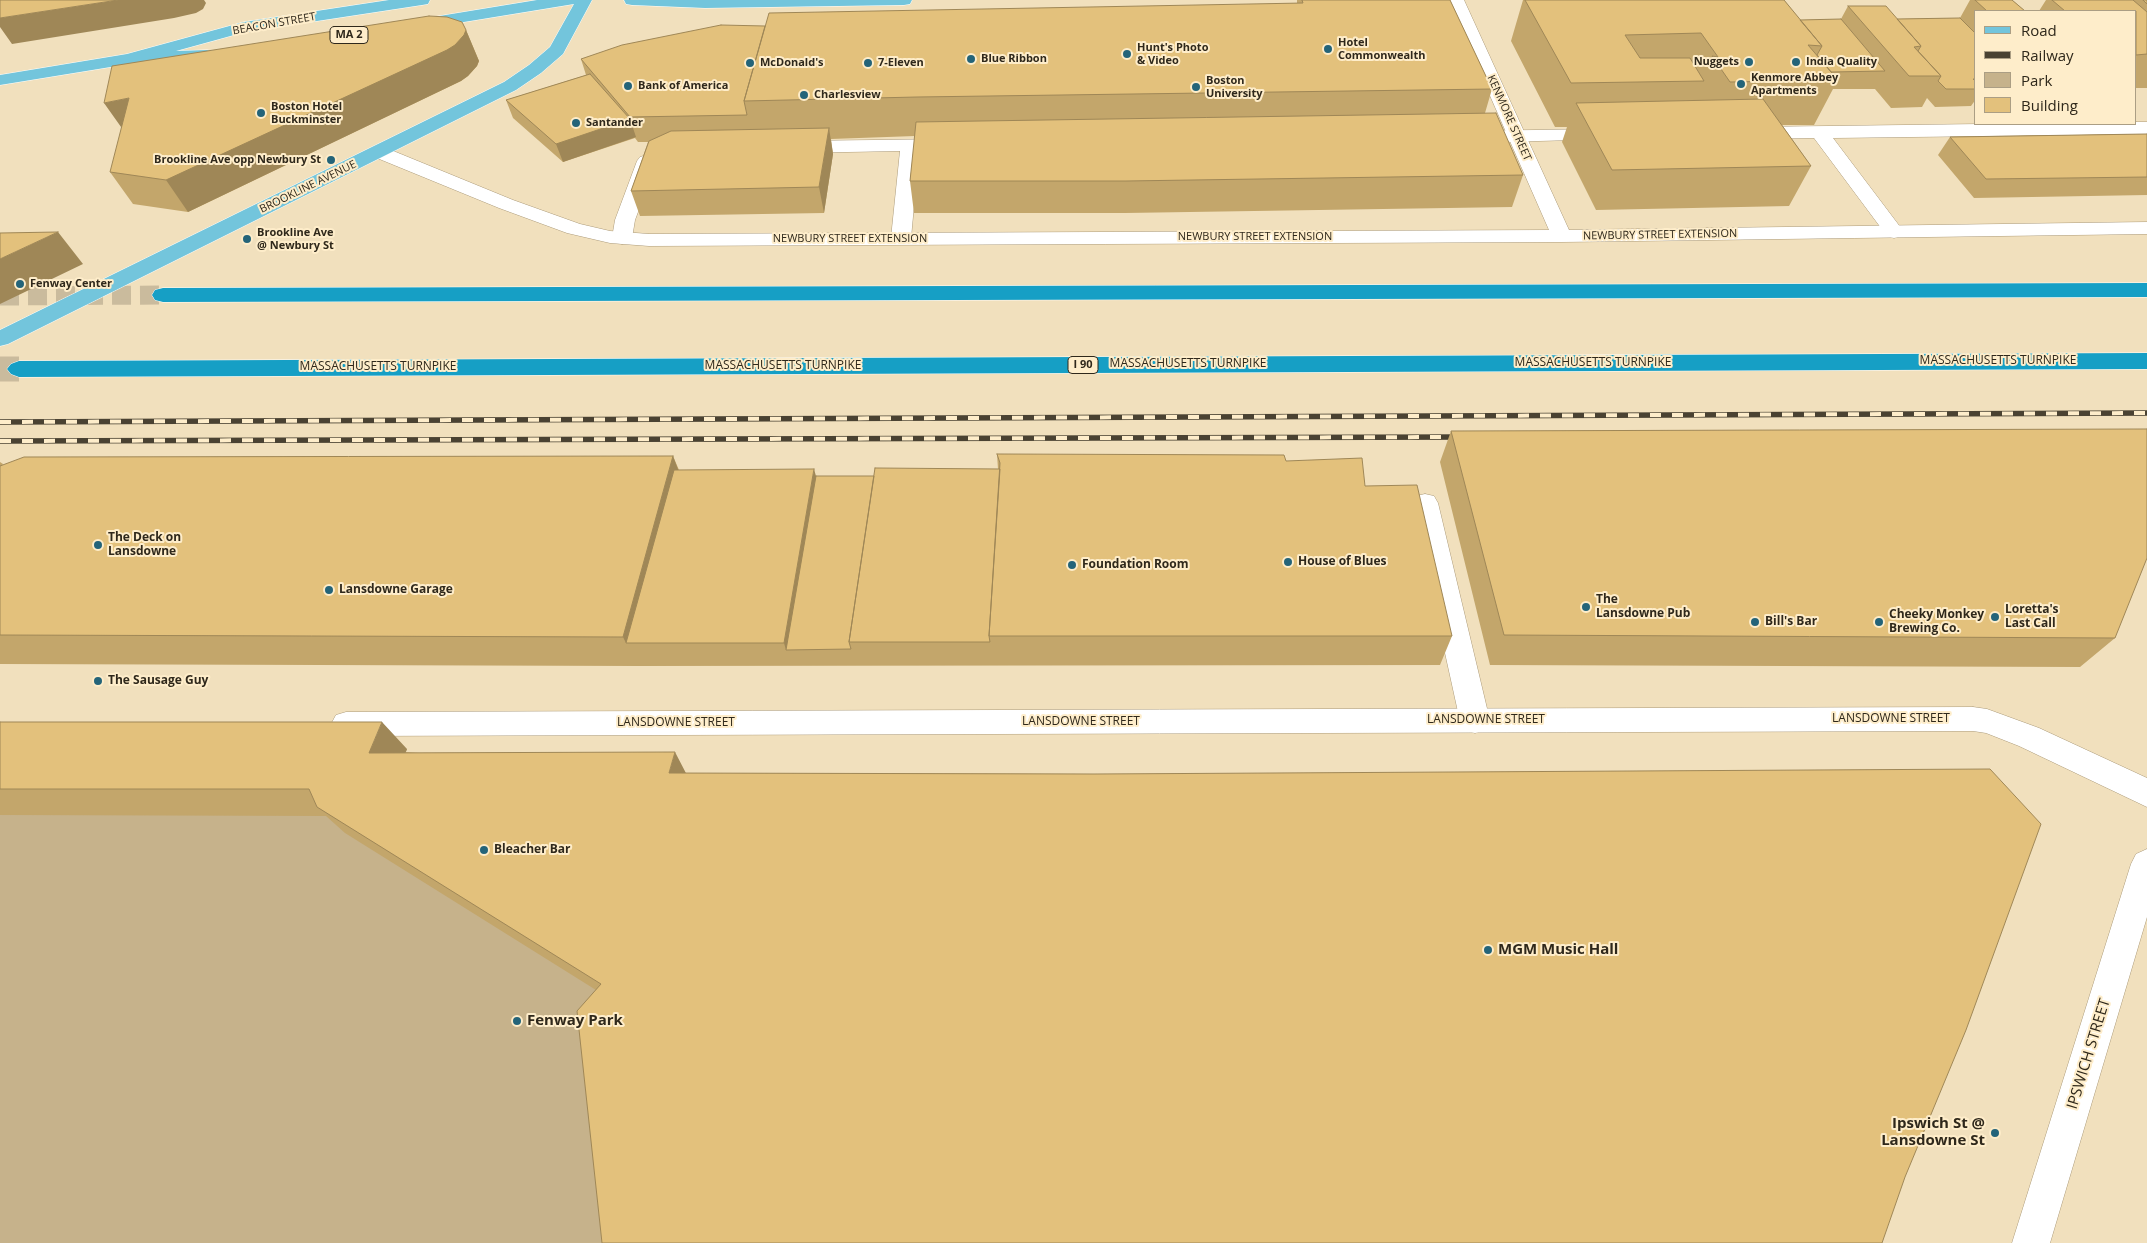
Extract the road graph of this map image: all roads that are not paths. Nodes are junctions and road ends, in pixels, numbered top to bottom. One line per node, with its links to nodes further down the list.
1 (422, 0): 10 (main road, BEACON STREET / MA 2)
2 (568, 0): 11 (main road)
3 (584, 0): 24 (main road, BROOKLINE AVENUE)
4 (632, 0): 8 (main road)
5 (774, 0): 8 (street)
6 (904, 0): 8 (main road)
7 (1456, 0): 19 (street, KENMORE STREET)
8 (756, 2)
9 (272, 7): 10 (main road)
10 (244, 27): 13 (main road, BEACON STREET / MA 2)
11 (402, 27)
12 (223, 54): 13 (main road, BEACON STREET / MA 2)
13 (128, 59): 14 (main road, BEACON STREET / MA 2)
14 (0, 80)
15 (2147, 128): 16 (street)
16 (1819, 132): 17 (street); 27 (street)
17 (1732, 133)
18 (1615, 135): 19 (street)
19 (1517, 137): 20 (street); 28 (street, KENMORE STREET)
20 (1451, 138)
21 (970, 145): 22 (street)
22 (910, 146): 23 (street); 30 (street)
23 (781, 148)
24 (379, 152): 29 (street, NEWBURY STREET EXTENSION); 33 (main road, BROOKLINE AVENUE)
25 (662, 154): 29 (street)
26 (2147, 228): 27 (street, NEWBURY STREET EXTENSION)
27 (1894, 232): 28 (street, NEWBURY STREET EXTENSION)
28 (1562, 236): 30 (street, NEWBURY STREET EXTENSION)
29 (622, 238): 30 (street, NEWBURY STREET EXTENSION)
30 (901, 238)
31 (2147, 290): 32 (highway)
32 (164, 295)
33 (0, 339)
34 (2147, 361): 35 (highway, MASSACHUSETTS TURNPIKE / I 90)
35 (19, 369)
36 (1425, 503): 37 (street)
37 (1475, 721): 38 (street, LANSDOWNE STREET); 39 (street, LANSDOWNE STREET)
38 (318, 724)
39 (2147, 793)
40 (2147, 864): 41 (street, IPSWICH STREET)
41 (2031, 1243)

